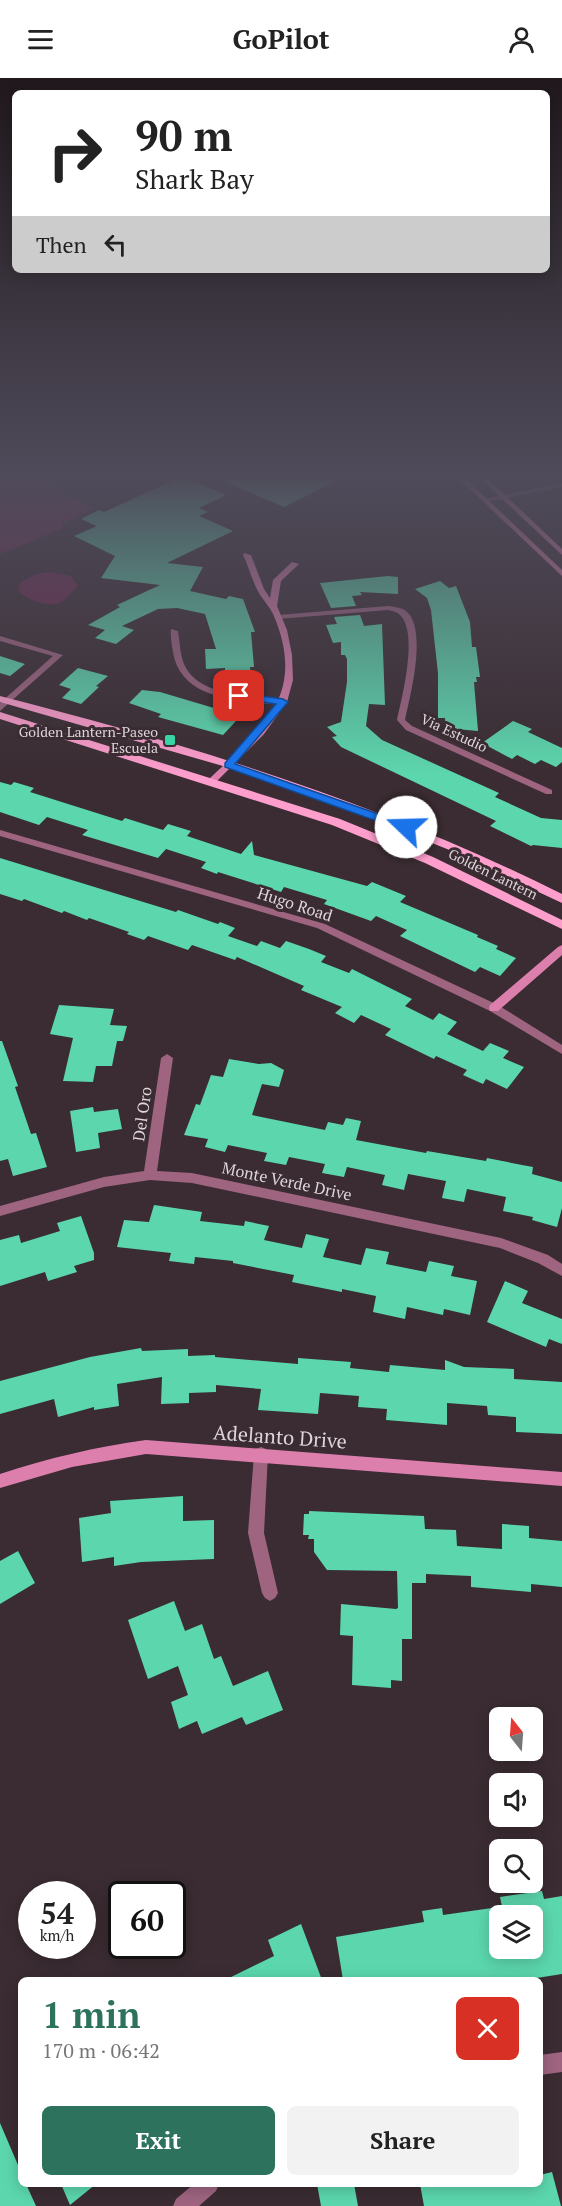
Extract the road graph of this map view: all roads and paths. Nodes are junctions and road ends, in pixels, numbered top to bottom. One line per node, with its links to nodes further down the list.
1 (256, 577): 3 (street)
2 (280, 577): 3 (street)
3 (273, 606): 4 (street)
4 (278, 617): 7 (street); 12 (street, Via Estudio)
5 (174, 631): 7 (street)
6 (0, 638): 8 (street)
7 (283, 702): 10 (street)
8 (3, 703): 10 (main road, Golden Lantern)
9 (0, 715): 11 (main road, Golden Lantern)
10 (229, 765): 11 (street); 14 (main road, Golden Lantern)
11 (212, 781): 15 (main road, Golden Lantern)
12 (549, 792)
13 (0, 832): 17 (street, Hugo Road)
14 (562, 899)
15 (562, 925)
16 (562, 949): 17 (street)
17 (494, 1008): 18 (street, Hugo Road)
18 (562, 1050)
19 (167, 1058): 20 (street, Del Oro)
20 (150, 1175): 21 (street, Monte Verde Drive); 22 (street, Monte Verde Drive)
21 (0, 1212)
22 (562, 1271)
23 (261, 1454): 24 (street, Adelanto Drive); 25 (street, Adelanto Drive); 26 (street)
24 (562, 1479)
25 (0, 1482)
26 (270, 1593)
27 (562, 2062): 28 (street)
28 (543, 2065)
29 (205, 2187): 30 (street)
30 (183, 2206)

